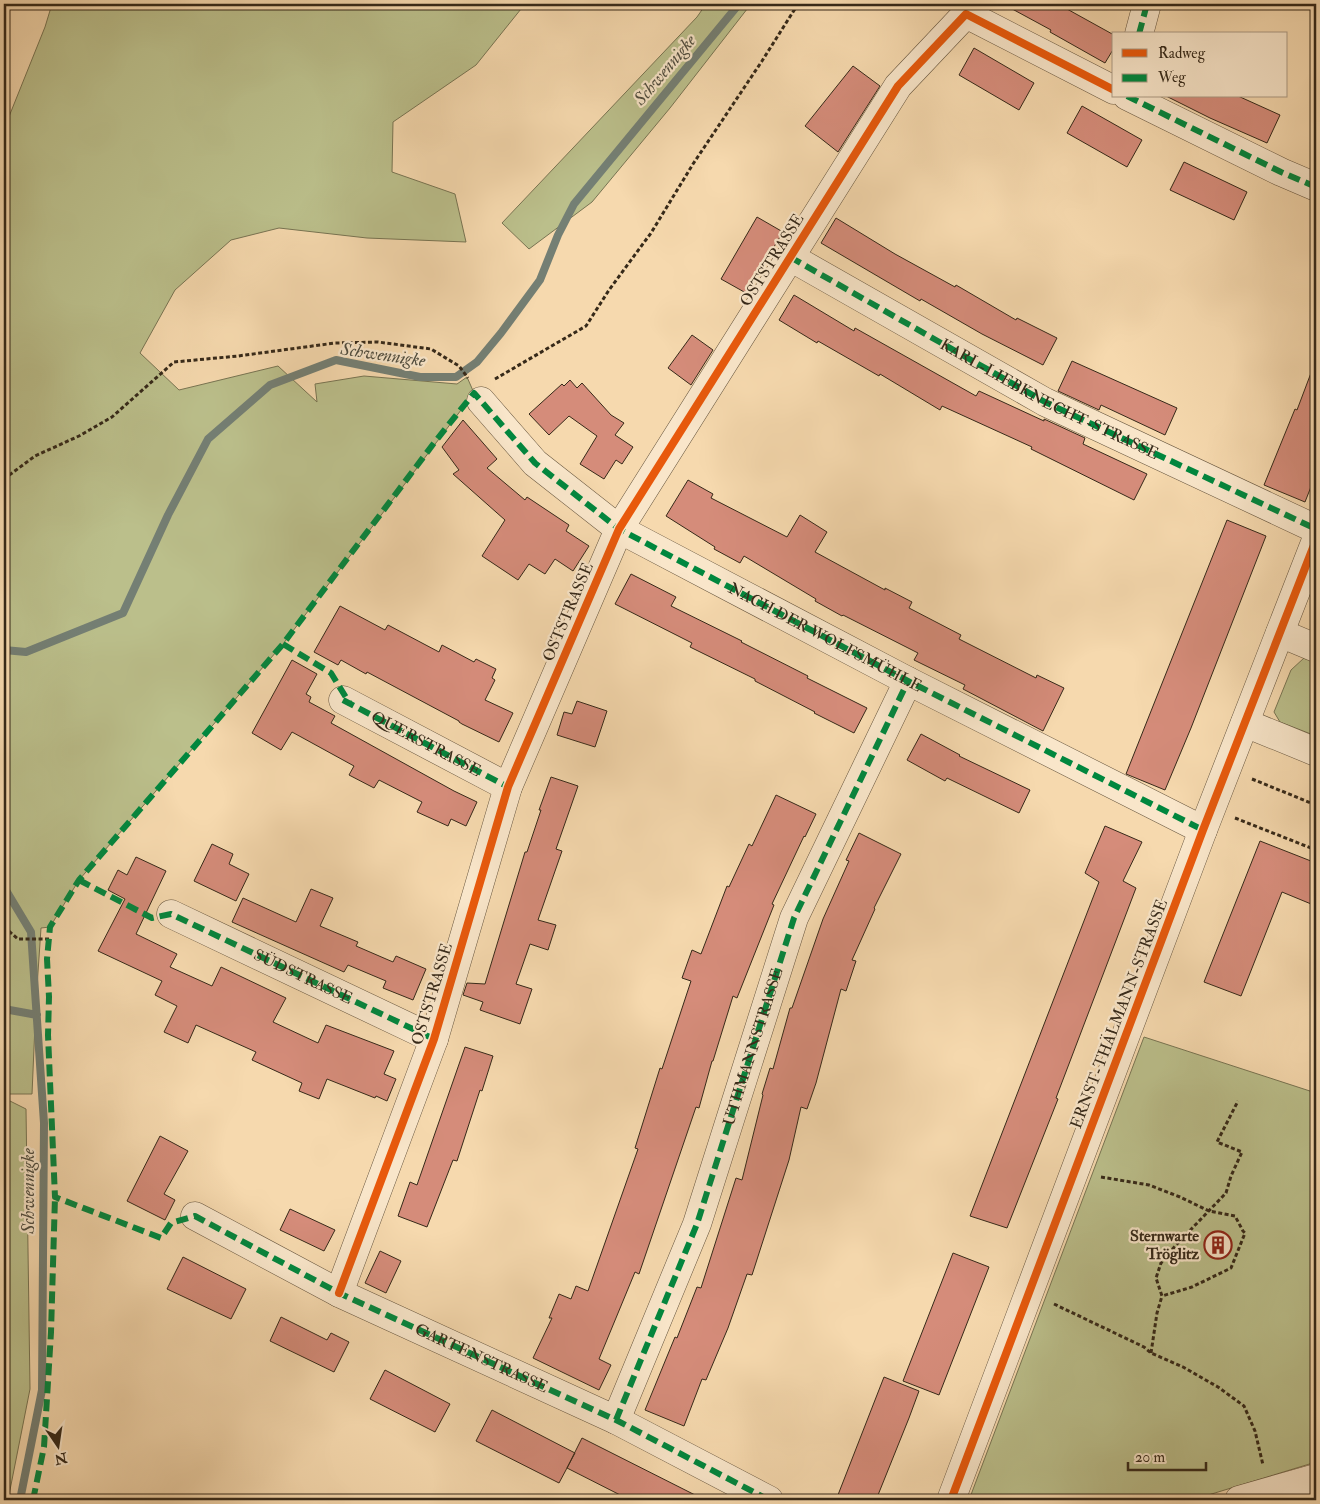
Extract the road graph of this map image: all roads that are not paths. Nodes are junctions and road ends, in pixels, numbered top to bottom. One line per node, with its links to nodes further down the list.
1 (1146, 4): 2 (street)
2 (1139, 32)
3 (1112, 89): 6 (street, OSTSTRASSE)
4 (1131, 98): 5 (street)
5 (1316, 187)
6 (790, 257): 8 (street, OSTSTRASSE); 9 (street, KARL-LIEBKNECHT-STRASSE)
7 (483, 388): 8 (street, NACH DER WOLFSMÜHLE)
8 (619, 529): 13 (street, NACH DER WOLFSMÜHLE); 17 (street, OSTSTRASSE)
9 (1316, 529)
10 (1316, 540): 11 (street, ERNST-THÄLMANN-STRASSE)
11 (1280, 634): 12 (street); 15 (street, ERNST-THÄLMANN-STRASSE)
12 (1316, 648)
13 (908, 681): 18 (street, NACH DER WOLFSMÜHLE); 23 (street, UTHMANNSTRASSE)
14 (343, 700): 17 (street, QUERSTRASSE)
15 (1245, 723): 16 (street); 18 (street, ERNST-THÄLMANN-STRASSE)
16 (1316, 752)
17 (508, 787): 20 (street, OSTSTRASSE)
18 (1207, 819): 27 (street, ERNST-THÄLMANN-STRASSE)
19 (171, 914): 20 (street, SÜDSTRASSE)
20 (434, 1039): 22 (street, OSTSTRASSE)
21 (195, 1216): 22 (street, GARTENSTRASSE)
22 (338, 1293): 23 (street, GARTENSTRASSE)
23 (616, 1420): 26 (street, GARTENSTRASSE)
24 (1316, 1478): 25 (street)
25 (1251, 1497)
26 (769, 1500)
27 (951, 1500)

